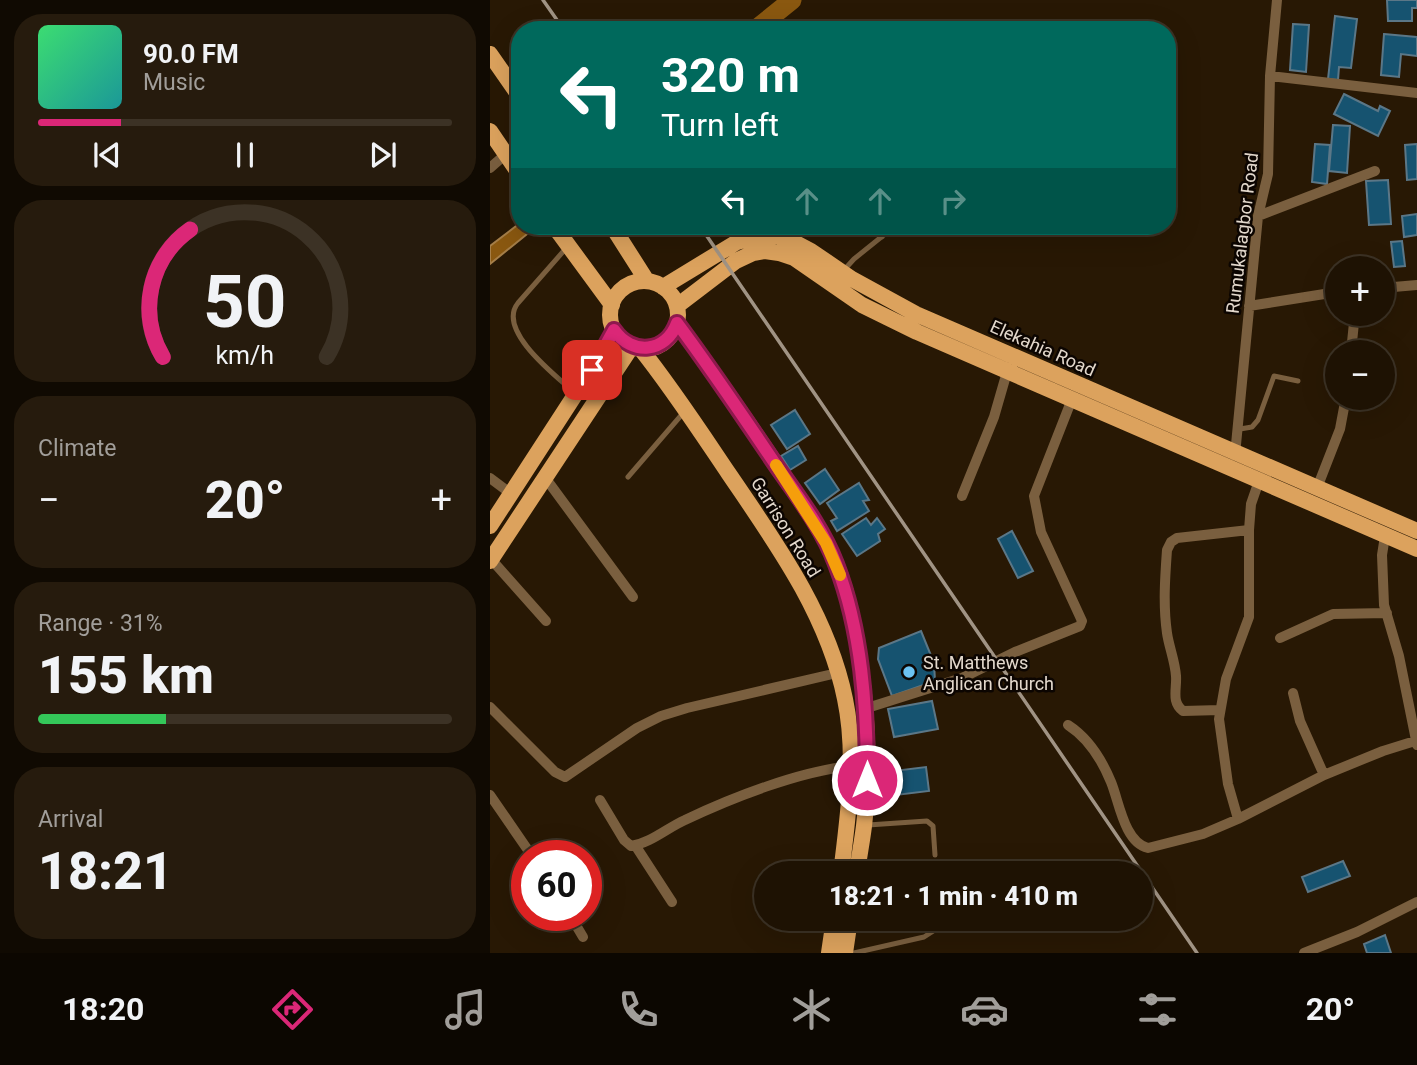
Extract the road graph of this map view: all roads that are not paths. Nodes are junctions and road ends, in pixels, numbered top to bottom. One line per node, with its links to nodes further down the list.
1 (1277, 0): 3 (street, Rumukalagbor Road)
2 (490, 54): 4 (main road)
3 (1270, 76): 5 (street); 11 (street, Rumukalagbor Road)
4 (511, 84)
5 (1417, 93)
6 (490, 131): 7 (main road)
7 (506, 154): 8 (main road); 9 (street)
8 (511, 162)
9 (490, 168)
10 (1375, 170): 11 (street)
11 (1258, 216): 23 (street, Rumukalagbor Road)
12 (561, 235): 16 (main road)
13 (619, 235): 18 (main road)
14 (884, 235): 15 (lane)
15 (882, 237): 17 (lane)
16 (569, 246): 22 (main road); 29 (lane)
17 (842, 273): 18 (main road, Elekahia Road); 34 (main road, Elekahia Road)
18 (655, 284): 22 (main road); 24 (main road)
19 (1417, 285): 20 (street)
20 (1395, 287)
21 (1325, 294): 23 (street)
22 (612, 306): 25 (main road)
23 (1249, 306): 33 (street, Rumukalagbor Road)
24 (677, 314): 26 (main road); 27 (main road, Elekahia Road); 56 (main road, Garrison Road)
25 (614, 330): 26 (main road); 29 (main road)
26 (636, 347): 31 (main road, Garrison Road); 36 (main road)
27 (1007, 372): 30 (main road, Elekahia Road); 42 (street)
28 (1298, 381): 33 (lane)
29 (576, 394): 41 (main road)
30 (1072, 399): 34 (main road, Elekahia Road); 56 (street)
31 (686, 409): 37 (lane); 53 (main road, Garrison Road)
32 (1344, 410): 40 (street)
33 (1240, 429): 34 (street, Rumukalagbor Road)
34 (1234, 461): 35 (main road, Elekahia Road); 39 (main road, Elekahia Road)
35 (1264, 466): 39 (street); 40 (main road, Elekahia Road)
36 (544, 477): 48 (main road); 49 (street)
37 (628, 477)
38 (490, 478): 41 (street)
39 (1259, 482): 44 (street); 46 (main road, Elekahia Road)
40 (1317, 488): 45 (main road, Elekahia Road)
41 (510, 493): 43 (main road)
42 (962, 495)
43 (490, 526)
44 (1249, 530): 57 (street); 57 (street)
45 (1417, 531)
46 (1385, 536): 47 (main road, Elekahia Road); 50 (street)
47 (1417, 549)
48 (490, 560): 51 (street)
49 (633, 597)
50 (1387, 613): 52 (street); 59 (street)
51 (546, 621)
52 (1280, 638)
53 (837, 673): 55 (street); 60 (main road, Garrison Road)
54 (1293, 693): 61 (street)
55 (490, 707)
56 (864, 709): 65 (main road, Garrison Road)
57 (1220, 710): 64 (street)
58 (1068, 725): 64 (street)
59 (1416, 744): 61 (street)
60 (851, 766): 67 (street); 69 (main road, Garrison Road)
61 (1324, 775): 64 (street)
62 (490, 795): 66 (street)
63 (600, 800): 67 (street)
64 (1238, 819)
65 (864, 825): 68 (lane); 70 (main road, Garrison Road)
66 (522, 840)
67 (635, 845): 71 (street)
68 (935, 855)
69 (842, 861)
70 (859, 861)
71 (672, 902)
72 (1417, 902): 81 (street)
73 (579, 931): 77 (street)
74 (832, 931): 78 (main road)
75 (848, 931): 79 (main road)
76 (933, 931): 80 (lane)
77 (583, 937)
78 (829, 953)
79 (845, 953)
80 (854, 953)
81 (1304, 953)

